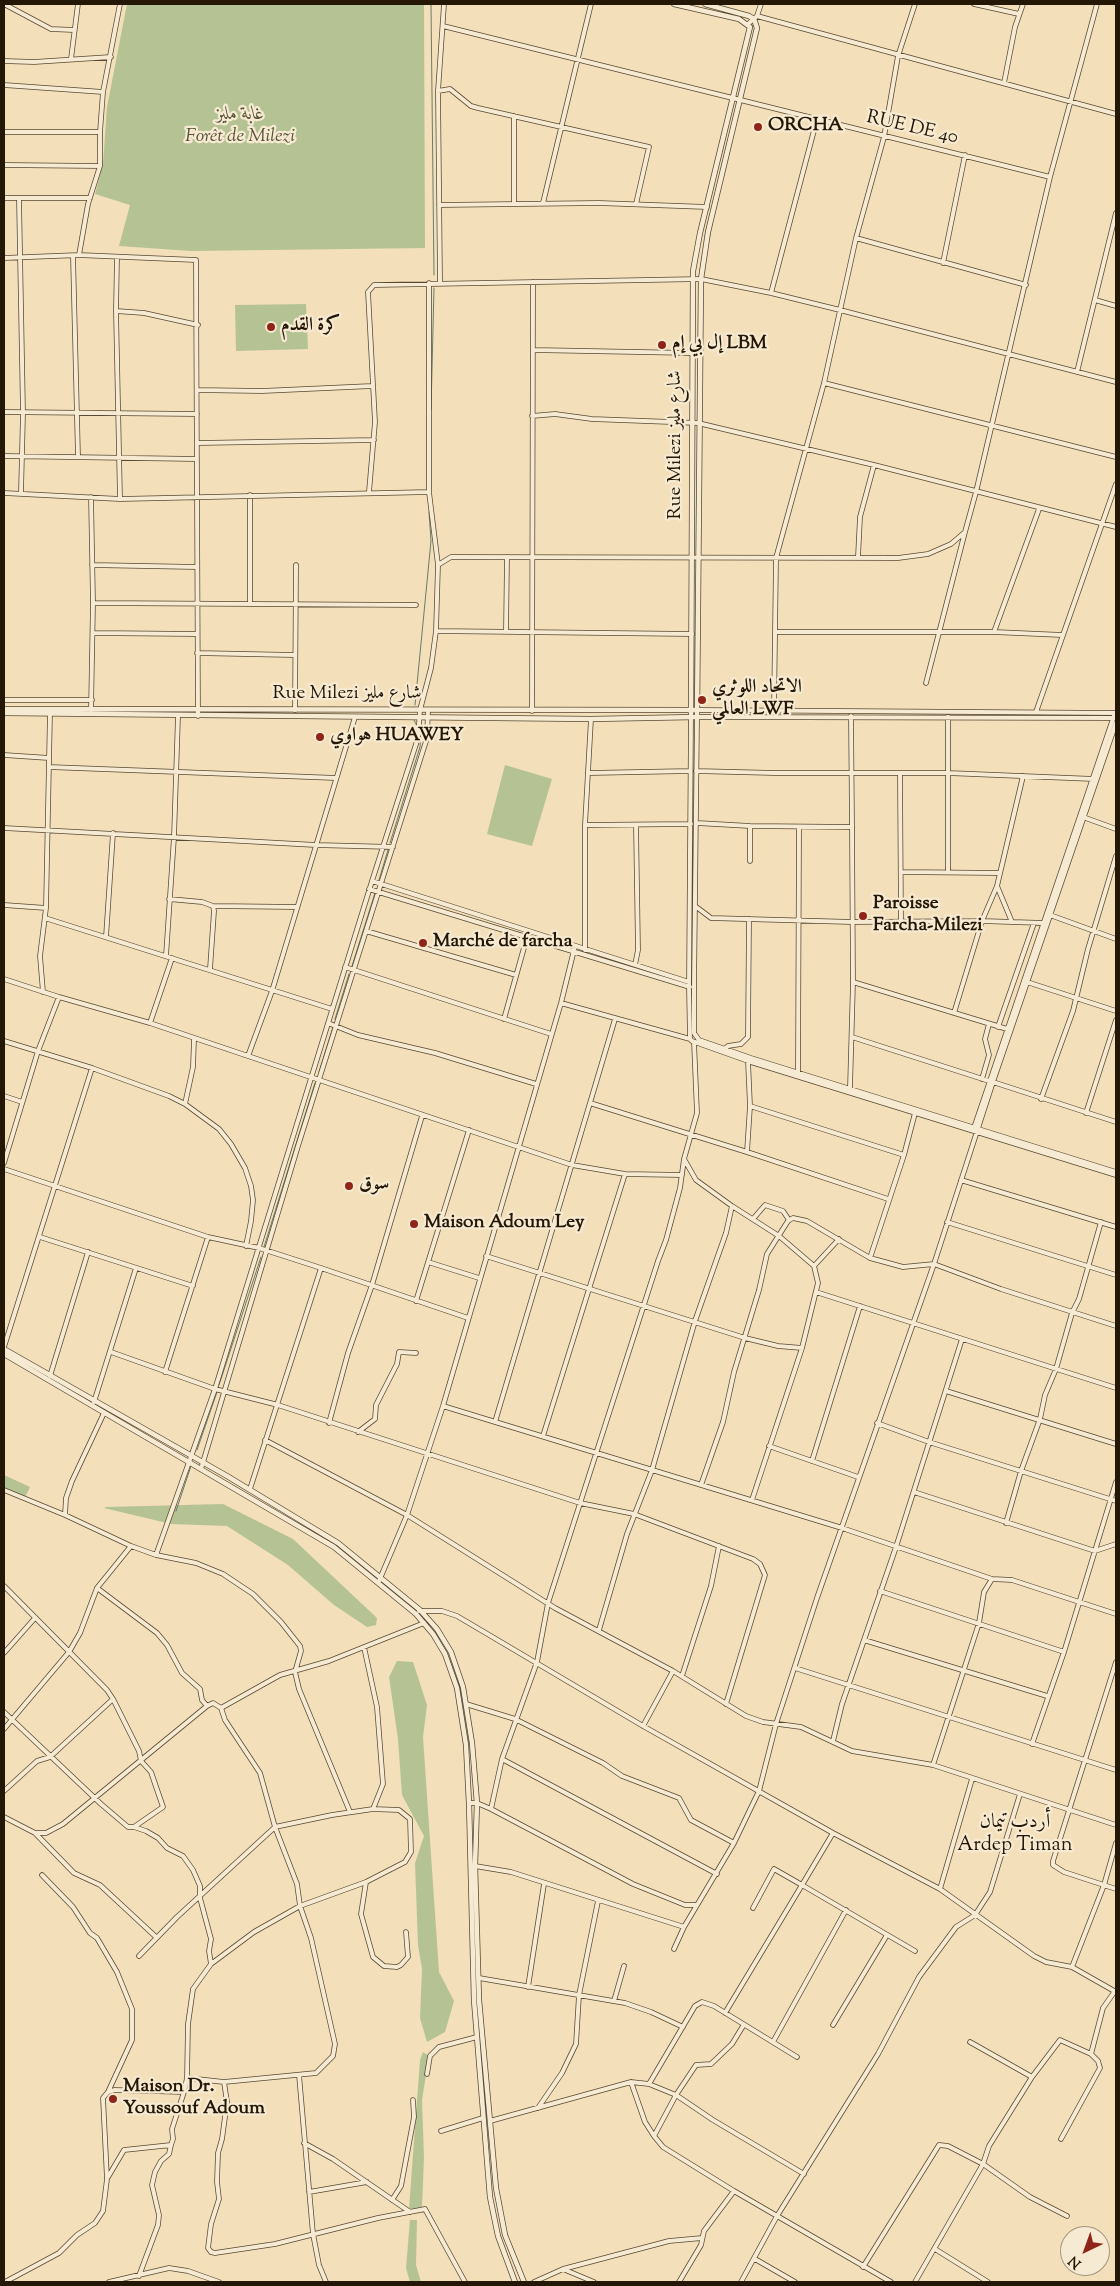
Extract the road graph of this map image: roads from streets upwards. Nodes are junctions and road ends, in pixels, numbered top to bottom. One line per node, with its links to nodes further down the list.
1 (4, 4): 17 (street)
2 (78, 4): 17 (street)
3 (120, 4): 19 (street)
4 (444, 4): 16 (street)
5 (591, 4): 21 (street)
6 (674, 4): 15 (street)
7 (705, 4): 14 (street)
8 (760, 4): 14 (street)
9 (915, 4): 18 (street)
10 (974, 4): 13 (street)
11 (1023, 4): 13 (street)
12 (1097, 4): 29 (street)
13 (1019, 14): 23 (street)
14 (756, 18): 15 (street); 18 (street); 28 (street, Rue Milezi شارع مليز)
15 (748, 24): 27 (street, Rue Milezi شارع مليز)
16 (443, 26): 21 (street, RUE DE 40); 25 (street)
17 (74, 30): 20 (street)
18 (898, 56): 23 (street); 36 (street)
19 (111, 57): 20 (street); 26 (street)
20 (71, 59): 22 (street)
21 (578, 60): 27 (street, RUE DE 40); 33 (street)
22 (4, 61)
23 (1004, 84): 29 (street)
24 (4, 86): 26 (street)
25 (438, 91): 31 (street); 47 (street)
26 (104, 92): 35 (street)
27 (734, 97): 28 (street, RUE DE 40); 48 (street, Rue Milezi شارع مليز)
28 (740, 99): 32 (street, RUE DE 40); 59 (street, Rue Milezi شارع مليز)
29 (1070, 101): 30 (street); 40 (street)
30 (1116, 114)
31 (514, 116): 33 (street); 44 (street)
32 (817, 119): 36 (street, RUE DE 40); 65 (street)
33 (561, 127): 45 (street); 46 (street)
34 (4, 132): 35 (street)
35 (100, 132): 39 (street)
36 (884, 137): 37 (street, RUE DE 40); 50 (street)
37 (965, 155): 40 (street, RUE DE 40); 58 (street)
38 (4, 164): 39 (street)
39 (100, 166): 42 (street)
40 (1050, 177): 64 (street)
41 (4, 198): 43 (street)
42 (90, 198): 43 (street); 53 (street)
43 (19, 199): 55 (street)
44 (514, 203): 45 (street); 47 (street)
45 (543, 203): 46 (street)
46 (636, 204): 48 (street)
47 (439, 205): 61 (street)
48 (707, 207): 60 (street, Rue Milezi شارع مليز)
49 (1116, 213): 51 (street)
50 (856, 238): 58 (street); 68 (street)
51 (1109, 245): 52 (street); 66 (street)
52 (1116, 246)
53 (79, 255): 54 (street); 56 (street)
54 (73, 256): 55 (street); 81 (street)
55 (18, 257): 57 (street); 80 (street)
56 (117, 257): 69 (street); 70 (street)
57 (4, 258)
58 (942, 263): 64 (street)
59 (700, 280): 60 (street); 65 (street); 86 (street, Rue Milezi شارع مليز)
60 (693, 281): 62 (street); 72 (street, Rue Milezi شارع مليز)
61 (440, 282): 62 (street); 63 (street)
62 (533, 282): 71 (street)
63 (428, 283): 77 (street); 101 (street)
64 (1026, 285): 73 (street)
65 (771, 293): 68 (street)
66 (1095, 300): 67 (street); 74 (street)
67 (1116, 306)
68 (840, 310): 73 (street); 76 (street)
69 (116, 311): 70 (street); 82 (street)
70 (198, 325): 78 (street)
71 (534, 350): 72 (street); 84 (street)
72 (691, 353): 85 (street, Rue Milezi شارع مليز)
73 (1010, 354): 74 (street); 87 (street)
74 (1077, 372): 75 (street)
75 (1116, 382)
76 (824, 383): 87 (street); 90 (street)
77 (372, 386): 78 (street); 88 (street)
78 (197, 390): 83 (street)
79 (4, 412): 80 (street)
80 (23, 413): 81 (street); 92 (street)
81 (76, 413): 82 (street); 93 (street)
82 (119, 413): 83 (street); 95 (street)
83 (197, 414): 89 (street)
84 (532, 416): 85 (street); 112 (street)
85 (692, 422): 86 (street); 115 (street, Rue Milezi شارع مليز)
86 (698, 423): 90 (street); 116 (street, Rue Milezi شارع مليز)
87 (991, 423): 94 (street); 102 (street)
88 (374, 440): 89 (street); 100 (street)
89 (198, 443): 96 (street)
90 (806, 450): 97 (street); 117 (street)
91 (4, 456): 92 (street)
92 (23, 457): 93 (street); 103 (street)
93 (78, 457): 95 (street)
94 (1116, 457)
95 (120, 459): 96 (street); 107 (street)
96 (197, 460): 104 (street)
97 (874, 465): 102 (street); 114 (street)
98 (1116, 484): 109 (street)
99 (4, 492): 103 (street)
100 (369, 492): 101 (street); 105 (street)
101 (428, 492): 120 (street)
102 (976, 492): 108 (street); 111 (street)
103 (21, 493): 106 (street)
104 (197, 495): 105 (street); 107 (street); 121 (street)
105 (250, 495): 122 (street)
106 (90, 497): 107 (street); 118 (street)
107 (120, 499)
108 (1039, 508): 109 (street); 130 (street)
109 (1103, 524): 110 (street); 136 (street)
110 (1116, 527)
111 (965, 532): 114 (street); 133 (street)
112 (533, 556): 113 (street); 115 (street); 132 (street)
113 (507, 557): 120 (street); 128 (street)
114 (858, 557): 117 (street)
115 (692, 558): 116 (street); 135 (street, Rue Milezi شارع مليز)
116 (699, 558): 117 (street); 149 (street, Rue Milezi شارع مليز)
117 (776, 558): 129 (street)
118 (92, 565): 121 (street); 123 (street)
119 (296, 565): 124 (street)
120 (438, 565): 127 (street)
121 (197, 567): 126 (street)
122 (250, 602): 124 (street); 126 (street)
123 (93, 603): 126 (street); 131 (street)
124 (295, 603): 125 (street); 138 (street)
125 (416, 604)
126 (196, 605): 134 (street)
127 (436, 631): 128 (street); 146 (street)
128 (506, 632): 132 (street)
129 (776, 632): 133 (street); 150 (street)
130 (994, 632): 133 (street); 136 (street)
131 (93, 633): 134 (street); 141 (street)
132 (532, 633): 135 (street); 151 (street)
133 (938, 633): 139 (street)
134 (197, 634): 137 (street)
135 (692, 634): 148 (street, Rue Milezi شارع مليز)
136 (1062, 635): 153 (street)
137 (197, 653): 138 (street); 144 (street)
138 (294, 655): 145 (street)
139 (926, 683)
140 (4, 700): 141 (street)
141 (92, 700): 143 (street)
142 (4, 709): 152 (street, Rue Milezi شارع مليز)
143 (91, 710): 152 (street, Rue Milezi شارع مليز); 155 (street, Rue Milezi شارع مليز)
144 (198, 710): 145 (street, Rue Milezi شارع مليز); 155 (street, Rue Milezi شارع مليز); 157 (street)
145 (295, 710): 146 (street, Rue Milezi شارع مليز)
146 (420, 710): 147 (street, Rue Milezi شارع مليز); 164 (street)
147 (428, 710): 151 (street, Rue Milezi شارع مليز); 165 (street)
148 (691, 710): 149 (street, Rue Milezi شارع مليز); 151 (street, Rue Milezi شارع مليز); 161 (street, Rue Milezi شارع مليز)
149 (698, 710): 150 (street); 162 (street, Rue Milezi شارع مليز)
150 (774, 710): 153 (street)
151 (532, 711)
152 (50, 712): 154 (street, Rue Milezi شارع مليز); 155 (street, Rue Milezi شارع مليز); 169 (street)
153 (1036, 712): 160 (street)
154 (4, 713)
155 (123, 713): 156 (street, Rue Milezi شارع مليز)
156 (178, 716): 157 (street, Rue Milezi شارع مليز); 173 (street)
157 (198, 716): 158 (street, Rue Milezi شارع مليز)
158 (355, 716): 164 (street, Rue Milezi شارع مليز); 179 (street)
159 (851, 716): 162 (street); 163 (street); 175 (street)
160 (1116, 716): 163 (street); 180 (street)
161 (690, 717): 162 (street, Rue Milezi شارع مليز); 166 (street, Rue Milezi شارع مليز); 171 (street)
162 (697, 717): 172 (street)
163 (948, 717): 177 (street)
164 (420, 718): 165 (street, Rue Milezi شارع مليز); 196 (street)
165 (428, 718): 166 (street, Rue Milezi شارع مليز); 195 (street)
166 (591, 719): 174 (street)
167 (1116, 723): 181 (street)
168 (4, 754): 169 (street)
169 (49, 758): 170 (street)
170 (49, 767): 173 (street); 191 (street)
171 (690, 771): 174 (street); 183 (street)
172 (696, 771): 175 (street); 182 (street)
173 (175, 772): 179 (street); 193 (street)
174 (589, 772): 184 (street)
175 (853, 773): 176 (street); 188 (street)
176 (900, 773): 177 (street); 199 (street)
177 (948, 773): 178 (street); 200 (street)
178 (1023, 776): 180 (street); 201 (street)
179 (336, 778): 194 (street)
180 (1094, 779): 181 (street)
181 (1083, 817): 190 (street); 213 (street); 222 (street)
182 (697, 823): 186 (street); 210 (street)
183 (691, 824): 185 (street); 242 (street)
184 (585, 825): 185 (street); 229 (street)
185 (636, 825): 234 (street)
186 (750, 826): 187 (street); 198 (street)
187 (799, 827): 188 (street); 216 (street)
188 (852, 827): 218 (street)
189 (4, 828): 191 (street)
190 (1116, 829)
191 (47, 830): 192 (street); 212 (street)
192 (113, 834): 193 (street); 225 (street)
193 (174, 837): 194 (street); 207 (street)
194 (316, 845): 196 (street); 211 (street)
195 (393, 847): 196 (street); 203 (street)
196 (382, 848): 202 (street)
197 (1116, 856): 224 (street)
198 (750, 861)
199 (901, 872): 200 (street); 219 (street)
200 (948, 872): 201 (street)
201 (999, 873): 204 (street)
202 (372, 881): 203 (street); 205 (street)
203 (382, 884): 206 (street); 228 (street)
204 (997, 886): 217 (street); 220 (street)
205 (369, 889): 206 (street); 235 (street)
206 (380, 892): 223 (street); 226 (street)
207 (169, 900): 209 (street); 232 (street)
208 (4, 905): 212 (street)
209 (213, 906): 211 (street); 236 (street)
210 (694, 906): 215 (street); 242 (street)
211 (297, 907): 243 (street)
212 (46, 908): 214 (street)
213 (1050, 915): 224 (street); 241 (street)
214 (45, 918): 225 (street); 244 (street)
215 (749, 920): 216 (street); 266 (street)
216 (798, 921): 218 (street); 271 (street)
217 (982, 921): 219 (street); 220 (street); 250 (street)
218 (852, 922): 219 (street); 240 (street)
219 (901, 922)
220 (1012, 922): 221 (street)
221 (1034, 923): 222 (street); 258 (street)
222 (1043, 923): 259 (street)
223 (366, 930): 237 (street); 238 (street)
224 (1094, 931): 227 (street); 246 (street)
225 (106, 936): 232 (street)
226 (527, 937): 230 (street); 238 (street)
227 (1116, 939)
228 (575, 946): 229 (street); 230 (street)
229 (585, 949): 231 (street); 234 (street)
230 (574, 951): 231 (street); 247 (street)
231 (583, 954): 242 (street)
232 (166, 956): 233 (street)
233 (172, 958): 236 (street); 254 (street)
234 (635, 965): 242 (street)
235 (345, 967): 237 (street); 248 (street)
236 (210, 970): 243 (street)
237 (354, 970): 251 (street); 257 (street)
238 (516, 975): 251 (street)
239 (4, 979): 244 (street)
240 (853, 982): 250 (street); 261 (street)
241 (1027, 982): 246 (street); 275 (street)
242 (691, 985): 263 (street); 266 (street)
243 (272, 991): 248 (street); 268 (street)
244 (43, 992): 245 (street)
245 (59, 997): 254 (street); 267 (street)
246 (1077, 997): 249 (street); 279 (street)
247 (561, 1004): 252 (street); 260 (street)
248 (332, 1009): 255 (street)
249 (1116, 1011)
250 (954, 1013): 256 (street)
251 (504, 1019): 260 (street)
252 (615, 1019): 263 (street); 281 (street)
253 (1116, 1020): 285 (street)
254 (150, 1023): 262 (street)
255 (328, 1023): 257 (street); 272 (street)
256 (989, 1024): 258 (street); 273 (street)
257 (337, 1027): 274 (street); 276 (street)
258 (998, 1027): 259 (street)
259 (1007, 1029): 275 (street)
260 (551, 1034): 276 (street)
261 (852, 1037): 273 (street); 277 (street)
262 (194, 1038): 268 (street); 282 (street)
263 (690, 1039): 265 (street)
264 (4, 1041): 267 (street)
265 (694, 1042): 269 (street); 290 (street)
266 (725, 1049): 271 (street)
267 (38, 1052): 270 (street); 280 (street)
268 (248, 1056): 272 (street)
269 (748, 1061): 283 (street); 284 (street)
270 (92, 1068): 282 (street); 302 (street)
271 (798, 1072): 277 (street)
272 (311, 1078): 274 (street); 315 (street)
273 (982, 1078): 275 (street)
274 (320, 1080): 286 (street); 316 (street)
275 (991, 1081): 279 (street); 289 (street)
276 (536, 1084): 291 (street)
277 (850, 1088): 289 (street)
278 (4, 1096): 280 (street)
279 (1041, 1098): 285 (street)
280 (22, 1102): 295 (street)
281 (590, 1103): 290 (street); 296 (street)
282 (185, 1104): 314 (street)
283 (750, 1106): 292 (street); 293 (street)
284 (915, 1112): 289 (street); 293 (street)
285 (1086, 1113): 287 (street)
286 (422, 1116): 288 (street); 329 (street)
287 (1116, 1122)
288 (469, 1130): 291 (street); 320 (street)
289 (976, 1130): 298 (street); 301 (street)
290 (690, 1134): 292 (street); 294 (street)
291 (519, 1146): 296 (street); 318 (street)
292 (746, 1152): 303 (street)
293 (904, 1155): 303 (street)
294 (684, 1159): 300 (street); 304 (street)
295 (4, 1163)
296 (572, 1165): 299 (street); 326 (street)
297 (4, 1169): 302 (street)
298 (1116, 1172)
299 (625, 1174): 300 (street); 331 (street)
300 (682, 1174): 334 (street)
301 (961, 1180): 307 (street); 308 (street)
302 (55, 1187): 311 (street); 312 (street)
303 (888, 1199): 319 (street)
304 (732, 1206): 305 (street); 338 (street)
305 (753, 1219): 306 (street); 310 (street)
306 (789, 1220): 310 (street); 313 (street)
307 (948, 1222): 321 (street); 323 (street)
308 (1101, 1222): 309 (street); 323 (street)
309 (1116, 1227)
310 (779, 1236): 322 (street); 341 (street)
311 (40, 1237): 317 (street); 343 (street)
312 (208, 1237): 314 (street); 330 (street)
313 (839, 1239): 319 (street); 322 (street)
314 (246, 1246): 315 (street)
315 (260, 1248): 316 (street); 352 (street)
316 (267, 1250): 325 (street); 353 (street)
317 (88, 1252): 324 (street); 350 (street)
318 (486, 1256): 326 (street); 328 (street)
319 (870, 1258): 321 (street)
320 (428, 1262): 328 (street); 333 (street)
321 (934, 1264): 336 (street); 339 (street)
322 (814, 1266): 332 (street)
323 (1088, 1266): 327 (street); 336 (street)
324 (136, 1268): 330 (street); 345 (street)
325 (321, 1268): 329 (street); 356 (street)
326 (540, 1274): 331 (street); 360 (street)
327 (1116, 1275)
328 (479, 1278): 337 (street)
329 (372, 1285): 333 (street); 361 (street)
330 (193, 1286): 349 (street)
331 (589, 1290): 334 (street); 364 (street)
332 (816, 1292): 335 (street); 344 (street)
333 (416, 1301): 337 (street)
334 (643, 1306): 338 (street); 370 (street)
335 (860, 1306): 339 (street); 372 (street)
336 (1072, 1313): 340 (street); 348 (street)
337 (468, 1318): 357 (street)
338 (696, 1322): 341 (street); 376 (street)
339 (912, 1323): 342 (street); 362 (street)
340 (1116, 1326)
341 (745, 1338): 344 (street); 380 (street)
342 (962, 1339): 348 (street); 354 (street)
343 (4, 1348): 350 (street)
344 (802, 1348): 368 (street)
345 (110, 1352): 349 (street); 355 (street)
346 (416, 1353): 363 (street)
347 (4, 1354): 355 (street)
348 (1056, 1369): 351 (street); 359 (street)
349 (165, 1372): 352 (street)
350 (50, 1376): 355 (street)
351 (1116, 1388)
352 (215, 1389): 353 (street); 371 (street)
353 (223, 1390): 356 (street); 374 (street)
354 (946, 1391): 359 (street); 366 (street)
355 (93, 1404): 358 (street); 371 (street)
356 (278, 1405): 361 (street); 365 (street)
357 (442, 1406): 360 (street); 369 (street)
358 (104, 1413): 373 (street); 389 (street)
359 (1040, 1419): 367 (street); 377 (street)
360 (495, 1422): 364 (street)
361 (329, 1423): 363 (street)
362 (878, 1423): 366 (street); 378 (street)
363 (358, 1432): 369 (street)
364 (543, 1436): 370 (street)
365 (266, 1440): 381 (street); 390 (street)
366 (929, 1442): 377 (street); 383 (street)
367 (1116, 1444)
368 (768, 1446): 372 (street); 385 (street)
369 (428, 1452): 387 (street); 390 (street)
370 (596, 1452): 376 (street); 387 (street)
371 (192, 1457): 373 (street); 374 (street)
372 (812, 1461): 378 (street)
373 (190, 1462): 375 (street); 398 (street)
374 (204, 1463): 375 (street); 381 (street)
375 (201, 1469): 399 (street)
376 (652, 1470): 380 (street); 388 (street)
377 (1021, 1471): 384 (street); 391 (street)
378 (858, 1477): 392 (street)
379 (1116, 1482): 384 (street)
380 (701, 1485): 385 (street)
381 (250, 1489): 399 (street)
382 (4, 1490): 389 (street)
383 (914, 1492): 391 (street); 396 (street)
384 (1110, 1499): 386 (street); 397 (street)
385 (752, 1500): 392 (street)
386 (1116, 1501)
387 (580, 1503): 388 (street); 404 (street)
388 (634, 1514): 395 (street); 411 (street)
389 (64, 1515): 394 (street)
390 (407, 1515): 399 (street); 404 (street)
391 (1006, 1523): 397 (street)
392 (842, 1528): 396 (street); 419 (street)
393 (1116, 1544): 397 (street)
394 (132, 1546): 398 (street); 402 (street)
395 (719, 1546): 423 (street); 428 (street)
396 (896, 1547): 400 (street); 403 (street)
397 (1095, 1551): 405 (street)
398 (156, 1555): 422 (street)
399 (380, 1579): 406 (street)
400 (992, 1579): 405 (street); 410 (street)
401 (4, 1586): 408 (street)
402 (97, 1588): 415 (street); 429 (street)
403 (880, 1591): 410 (street); 412 (street)
404 (548, 1603): 411 (street); 417 (street)
405 (1079, 1603): 407 (street); 416 (street)
406 (418, 1612): 409 (street); 417 (street); 427 (street)
407 (1116, 1614)
408 (35, 1618): 414 (street); 415 (street)
409 (424, 1623): 413 (street); 451 (street)
410 (979, 1623): 416 (street); 421 (street)
411 (599, 1630): 420 (street)
412 (864, 1640): 421 (street); 424 (street)
413 (364, 1647): 422 (street); 453 (street)
414 (4, 1652)
415 (69, 1652): 426 (street); 434 (street)
416 (1064, 1652): 425 (street)
417 (537, 1662): 433 (street); 436 (street)
418 (1116, 1662): 442 (street)
419 (795, 1668): 424 (street); 435 (street)
420 (673, 1671): 423 (street); 436 (street)
421 (964, 1671): 425 (street); 432 (street)
422 (295, 1672): 430 (street); 456 (street)
423 (682, 1676): 428 (street)
424 (848, 1686): 432 (street); 438 (street)
425 (1048, 1696): 439 (street)
426 (113, 1699): 440 (street); 443 (street)
427 (466, 1704): 433 (street); 452 (street)
428 (726, 1704): 435 (street)
429 (207, 1706): 430 (street); 443 (street)
430 (221, 1708): 460 (street)
431 (4, 1712): 434 (street)
432 (948, 1718): 439 (street); 444 (street)
433 (515, 1719): 441 (street); 463 (street)
434 (12, 1720): 437 (street); 440 (street)
435 (776, 1724): 438 (street); 448 (street)
436 (643, 1726): 448 (street)
437 (4, 1729)
438 (833, 1741): 444 (street)
439 (1032, 1744): 442 (street)
440 (50, 1757): 447 (street); 450 (street)
441 (502, 1759): 454 (street); 466 (street)
442 (1084, 1760): 445 (street); 455 (street)
443 (141, 1762): 450 (street); 459 (street)
444 (932, 1765): 446 (street)
445 (1116, 1770)
446 (972, 1779): 449 (street); 472 (street)
447 (4, 1791)
448 (758, 1791): 462 (street); 463 (street)
449 (1020, 1794): 455 (street); 480 (street)
450 (95, 1798): 459 (street); 461 (street)
451 (470, 1802): 452 (street); 500 (street)
452 (476, 1803): 454 (street); 465 (street)
453 (373, 1809): 456 (street); 468 (street)
454 (491, 1809): 476 (street)
455 (1069, 1810): 458 (street); 471 (street)
456 (350, 1812): 460 (street)
457 (4, 1817): 461 (street)
458 (1116, 1825)
459 (134, 1827): 474 (street)
460 (275, 1827): 474 (street); 477 (street)
461 (35, 1833): 484 (street)
462 (833, 1833): 470 (street); 472 (street)
463 (734, 1843): 466 (street)
464 (1116, 1843): 471 (street)
465 (476, 1866): 469 (street); 491 (street)
466 (717, 1874): 476 (street)
467 (42, 1875): 512 (street)
468 (366, 1882): 477 (street); 482 (street)
469 (544, 1884): 475 (street); 492 (street)
470 (802, 1885): 478 (street); 479 (street); 496 (street)
471 (1104, 1885): 473 (street); 490 (street)
472 (940, 1889): 480 (street)
473 (1116, 1889)
474 (200, 1898): 484 (street); 488 (street)
475 (598, 1901): 481 (street); 494 (street)
476 (697, 1905): 481 (street)
477 (300, 1906): 488 (street); 506 (street)
478 (753, 1908)
479 (846, 1910): 483 (street); 501 (street)
480 (975, 1915): 490 (street); 525 (street)
481 (684, 1927): 485 (street)
482 (406, 1932)
483 (887, 1935): 486 (street); 497 (street)
484 (156, 1937): 487 (street)
485 (674, 1949)
486 (915, 1951)
487 (138, 1956)
488 (211, 1964): 508 (street)
489 (624, 1966): 495 (street)
490 (1072, 1967): 493 (street)
491 (479, 1978): 492 (street); 518 (street)
492 (528, 1987): 494 (street)
493 (1116, 1991): 503 (street)
494 (579, 1995): 495 (street); 516 (street)
495 (614, 2001): 499 (street)
496 (725, 2013): 498 (street); 499 (street)
497 (833, 2025)
498 (743, 2026): 501 (street); 514 (street)
499 (683, 2027): 511 (street)
500 (477, 2037): 505 (street); 517 (street)
501 (773, 2042): 504 (street)
502 (970, 2042): 507 (street)
503 (1091, 2054): 507 (street); 521 (street)
504 (797, 2057)
505 (427, 2074)
506 (300, 2075): 509 (street); 522 (street)
507 (1032, 2076): 524 (street)
508 (188, 2078): 509 (street); 513 (street)
509 (224, 2082): 534 (street)
510 (631, 2082): 511 (street); 516 (street); 520 (street)
511 (649, 2084): 514 (street)
512 (108, 2092): 513 (street); 526 (street)
513 (184, 2092): 523 (street)
514 (676, 2095): 520 (street); 525 (street)
515 (413, 2100): 530 (street)
516 (538, 2108): 518 (street)
517 (483, 2118): 519 (street); 546 (street)
518 (490, 2120): 547 (street)
519 (441, 2131)
520 (654, 2136): 529 (street)
521 (1061, 2139)
522 (304, 2143): 527 (street); 528 (street)
523 (171, 2145): 526 (street); 540 (street)
524 (983, 2164): 533 (street); 536 (street); 538 (street)
525 (804, 2174): 532 (street)
526 (107, 2179): 541 (street)
527 (367, 2182): 528 (street); 530 (street)
528 (309, 2192): 534 (street)
529 (734, 2192): 532 (street); 535 (street)
530 (392, 2200): 531 (street)
531 (410, 2212): 534 (street); 545 (street)
532 (777, 2216): 537 (street); 538 (street)
533 (1067, 2216)
534 (313, 2234): 544 (street)
535 (702, 2238): 539 (street); 550 (street)
536 (936, 2249): 554 (street); 555 (street)
537 (755, 2260): 551 (street); 552 (street)
538 (863, 2267): 553 (street)
539 (563, 2269): 548 (street); 549 (street)
540 (140, 2276): 542 (street); 543 (street)
541 (6, 2282)
542 (109, 2282)
543 (219, 2282)
544 (326, 2282)
545 (465, 2282)
546 (515, 2282)
547 (524, 2282)
548 (534, 2282)
549 (594, 2282)
550 (679, 2282)
551 (741, 2282)
552 (795, 2282)
553 (891, 2282)
554 (915, 2282)
555 (988, 2282)

